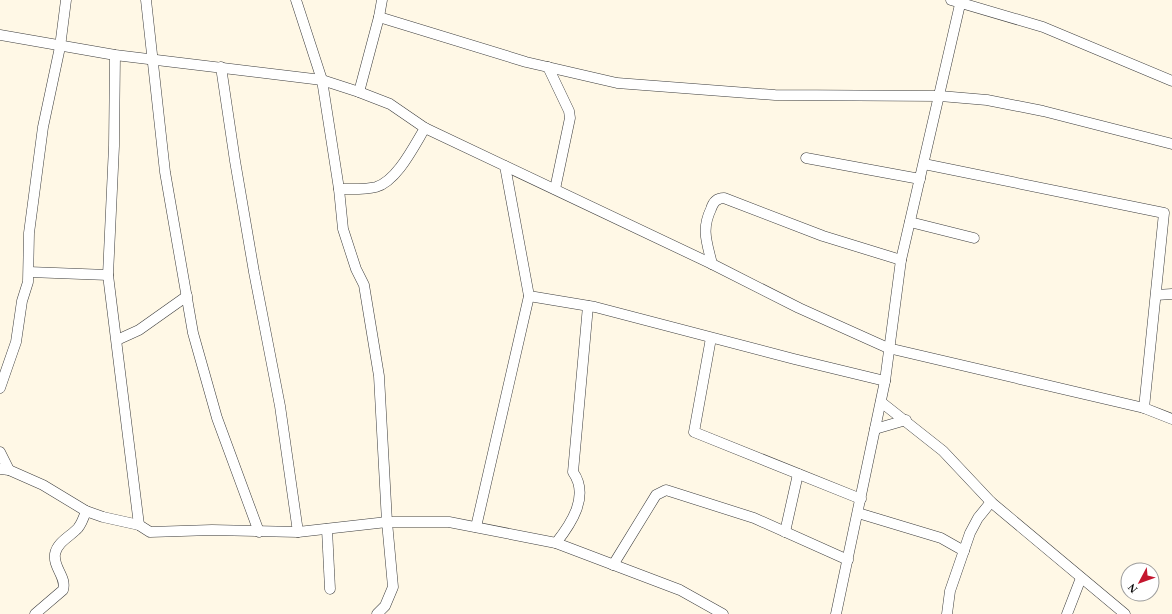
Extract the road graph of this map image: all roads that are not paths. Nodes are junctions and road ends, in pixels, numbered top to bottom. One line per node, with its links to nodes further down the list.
1 (66, 0): 8 (street)
2 (146, 0): 10 (street)
3 (296, 0): 13 (street)
4 (382, 0): 6 (street)
5 (958, 1): 14 (street); 16 (street)
6 (379, 17): 12 (street); 15 (street)
7 (0, 35): 8 (street)
8 (60, 47): 9 (street); 30 (street)
9 (115, 55): 10 (street); 31 (street)
10 (154, 61): 11 (street); 34 (street)
11 (221, 67): 13 (street); 59 (street)
12 (548, 67): 16 (street); 24 (street)
13 (322, 80): 15 (street); 23 (street)
14 (1172, 81)
15 (359, 92): 17 (street)
16 (940, 96): 18 (street); 20 (street)
17 (425, 128): 21 (street); 23 (street)
18 (1172, 144)
19 (806, 158): 22 (street)
20 (924, 164): 22 (street); 25 (street)
21 (505, 166): 24 (street); 35 (street)
22 (920, 179): 26 (street)
23 (339, 189): 54 (street)
24 (555, 189): 29 (street)
25 (1168, 214): 33 (street)
26 (910, 222): 27 (street); 28 (street)
27 (974, 238)
28 (901, 260): 29 (street); 39 (street)
29 (712, 264): 39 (street)
30 (29, 272): 31 (street); 41 (street)
31 (108, 275): 38 (street)
32 (1172, 294): 33 (street)
33 (1156, 295): 43 (street)
34 (187, 296): 38 (street); 58 (street)
35 (529, 296): 36 (street); 56 (street)
36 (588, 306): 37 (street); 61 (street)
37 (711, 338): 40 (street); 49 (street)
38 (117, 340): 55 (street)
39 (888, 348): 40 (street); 43 (street)
40 (885, 381): 42 (street)
41 (0, 388)
42 (881, 402): 45 (street); 46 (street)
43 (1144, 408): 44 (street)
44 (1172, 419)
45 (906, 420): 46 (street); 51 (street)
46 (875, 429): 50 (street)
47 (0, 452): 48 (street)
48 (5, 469): 52 (street)
49 (798, 474): 50 (street); 60 (street)
50 (861, 499): 53 (street)
51 (991, 502): 62 (street); 65 (street)
52 (86, 511): 55 (street); 67 (street)
53 (858, 513): 62 (street); 63 (street)
54 (387, 522): 56 (street); 57 (street); 68 (street)
55 (139, 525): 58 (street)
56 (476, 527): 61 (street)
57 (327, 529): 59 (street); 66 (street)
58 (260, 532): 59 (street)
59 (298, 532)
60 (785, 532): 63 (street); 64 (street)
61 (556, 543): 64 (street)
62 (964, 551): 71 (street)
63 (848, 560): 70 (street)
64 (613, 565): 69 (street)
65 (1081, 578): 72 (street); 73 (street)
66 (330, 589)
67 (35, 614)
68 (377, 614)
69 (723, 614)
70 (836, 614)
71 (947, 614)
72 (1067, 614)
73 (1125, 614)

